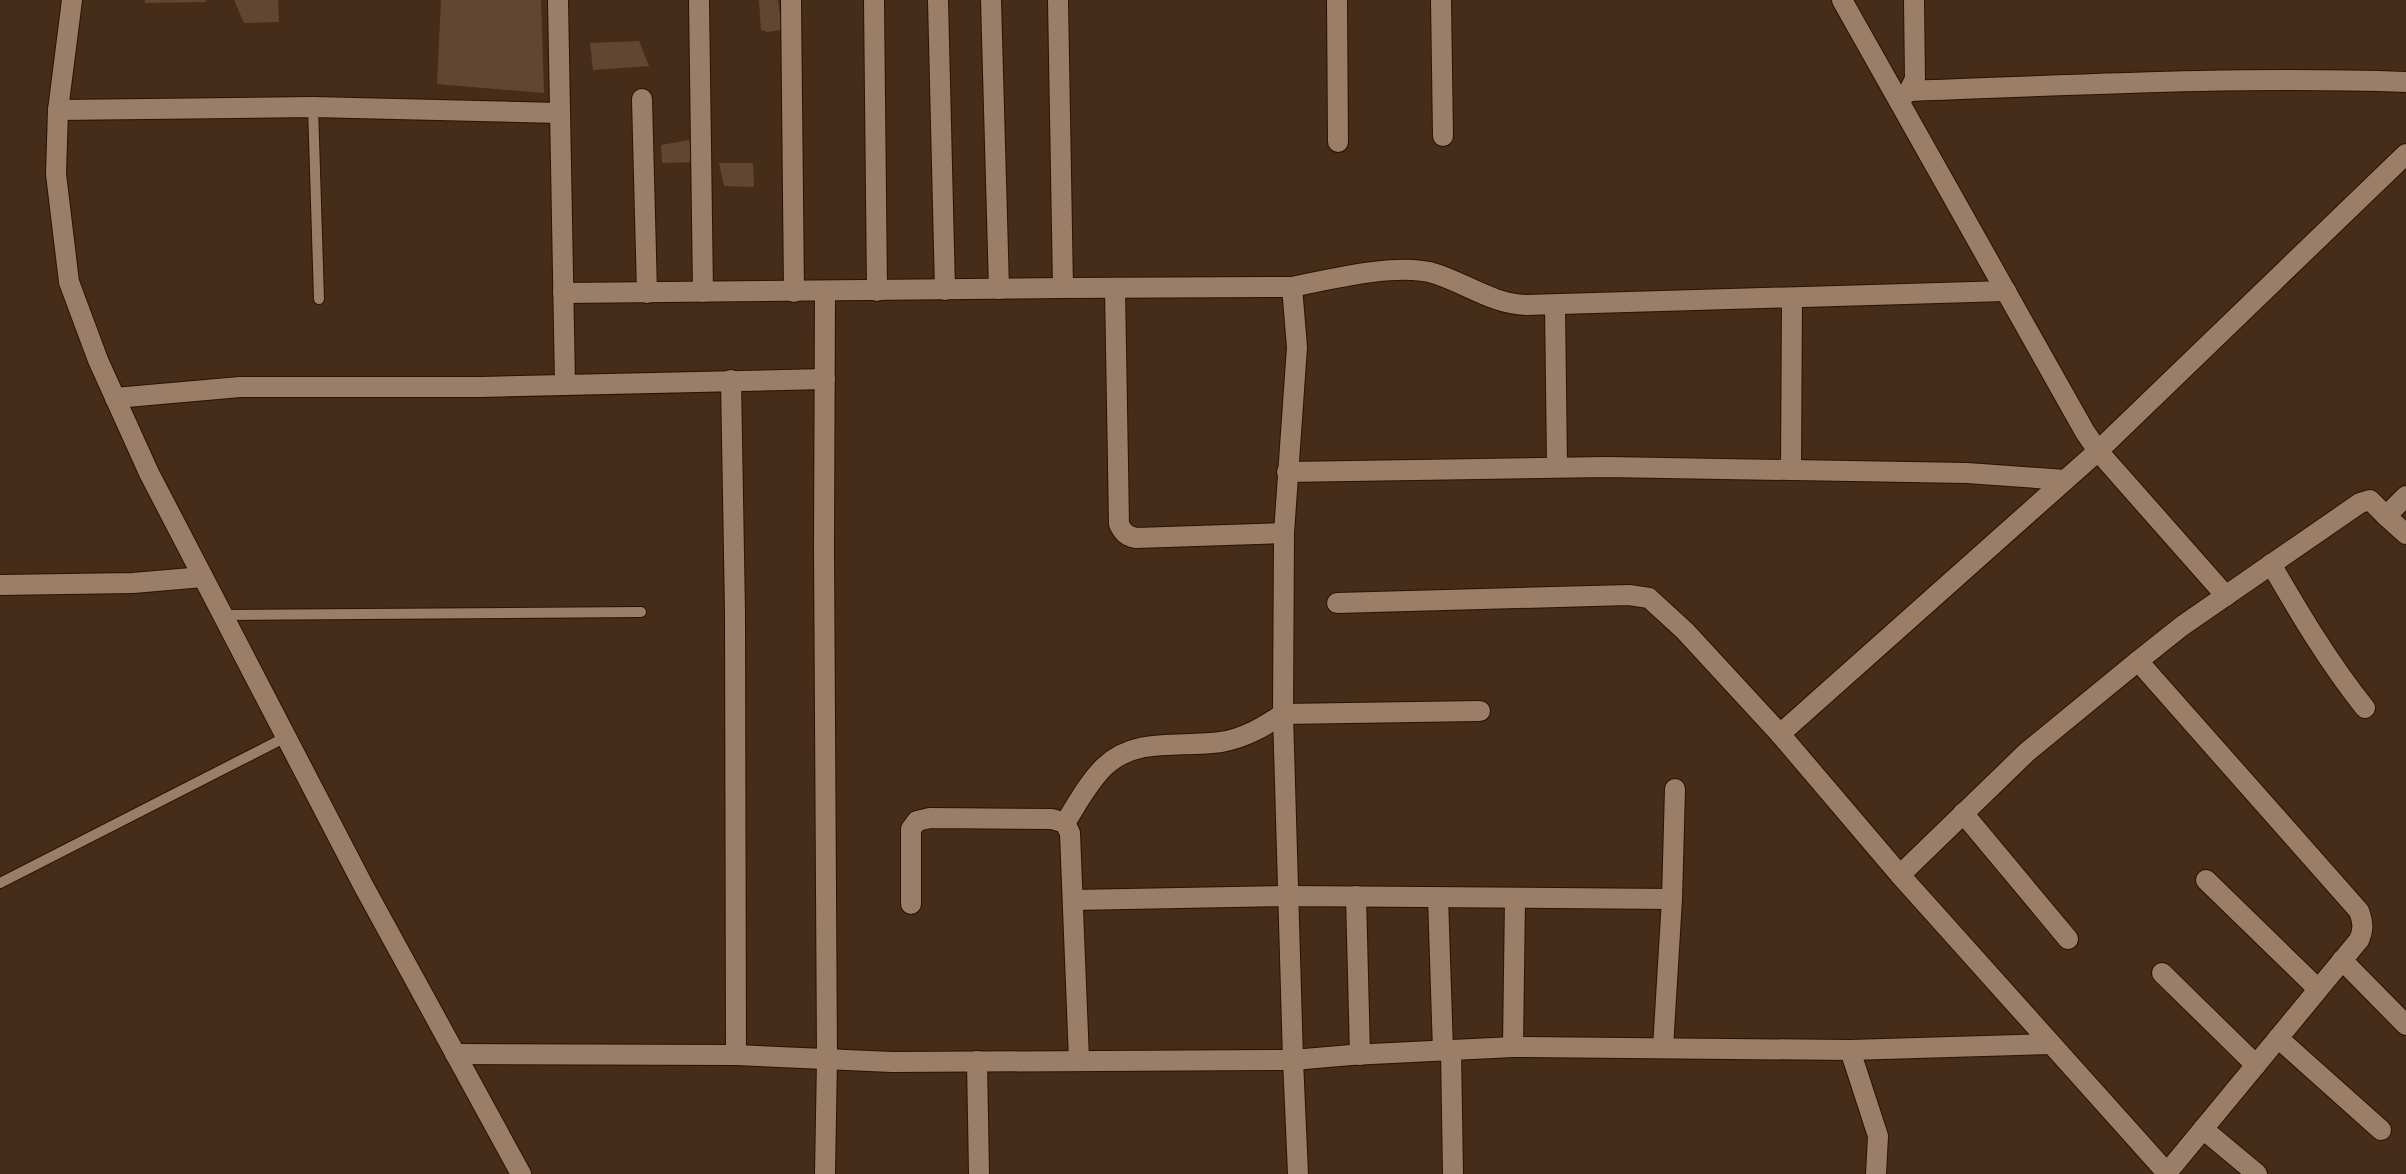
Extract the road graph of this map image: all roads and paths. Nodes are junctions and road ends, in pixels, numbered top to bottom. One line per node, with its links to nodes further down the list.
1 (72, 0): 17 (street)
2 (558, 0): 18 (street)
3 (700, 0): 30 (street)
4 (791, 0): 31 (street)
5 (874, 0): 28 (street)
6 (938, 0): 26 (street)
7 (991, 0): 25 (street)
8 (1058, 0): 23 (street)
9 (1337, 0): 20 (street)
10 (1441, 0): 19 (street)
11 (1842, 0): 14 (street)
12 (1914, 0): 14 (street)
13 (2406, 82): 14 (street)
14 (1904, 95): 29 (street)
15 (642, 99): 32 (street)
16 (312, 107): 17 (street); 18 (street); 35 (lane)
17 (58, 110): 40 (street)
18 (559, 113): 33 (street)
19 (1443, 136)
20 (1338, 142)
21 (2406, 154): 41 (street)
22 (1292, 287): 24 (street); 36 (street); 44 (street)
23 (1063, 288): 24 (street); 25 (street)
24 (1115, 288): 48 (street)
25 (1000, 289): 26 (street)
26 (945, 290): 28 (street)
27 (825, 291): 28 (street); 31 (street); 37 (street)
28 (877, 291)
29 (2006, 291): 34 (street); 41 (street)
30 (703, 292): 31 (street); 32 (street)
31 (794, 292)
32 (647, 293): 33 (street)
33 (563, 294): 39 (street)
34 (1792, 298): 36 (street); 43 (street)
35 (319, 299)
36 (1555, 305): 42 (street)
37 (825, 379): 38 (street); 90 (street)
38 (731, 380): 39 (street); 88 (street)
39 (565, 384): 40 (street)
40 (115, 398): 51 (street)
41 (2098, 451): 45 (street); 53 (street)
42 (1558, 467): 43 (street); 44 (street)
43 (1791, 469): 45 (street)
44 (1287, 472): 48 (street)
45 (2065, 480): 61 (street)
46 (2406, 496): 47 (street)
47 (2386, 516): 49 (street); 50 (street)
48 (1284, 533): 60 (street)
49 (2406, 534)
50 (2271, 564): 53 (street); 58 (street)
51 (203, 578): 52 (street); 56 (street)
52 (0, 585)
53 (2226, 596): 57 (street)
54 (1337, 604): 61 (street)
55 (641, 612): 56 (lane)
56 (223, 615): 62 (street)
57 (2138, 661): 64 (street); 77 (street)
58 (2365, 708)
59 (1480, 711): 60 (street)
60 (1283, 714): 65 (street); 69 (street)
61 (1780, 734): 66 (street)
62 (286, 736): 68 (lane); 87 (street)
63 (1675, 788): 74 (street)
64 (1963, 812): 66 (street); 76 (street)
65 (1065, 823): 73 (street); 75 (street)
66 (1900, 874): 82 (street)
67 (2206, 880): 79 (street)
68 (0, 883)
69 (1288, 896): 70 (street); 73 (street); 92 (street)
70 (1356, 896): 71 (street); 89 (street)
71 (1438, 897): 72 (street); 85 (street)
72 (1515, 898): 74 (street); 83 (street)
73 (1073, 900): 91 (street)
74 (1672, 900): 84 (street)
75 (911, 904)
76 (2068, 940)
77 (2342, 960): 79 (street); 80 (street)
78 (2162, 973): 94 (street)
79 (2318, 989): 81 (street)
80 (2404, 1020)
81 (2278, 1038): 94 (street); 96 (street)
82 (2051, 1044): 86 (street); 103 (street)
83 (1513, 1047): 84 (street); 85 (street)
84 (1663, 1048): 86 (street)
85 (1447, 1050): 89 (street); 101 (street)
86 (1850, 1050): 102 (street)
87 (455, 1054): 88 (street); 97 (street)
88 (736, 1055): 90 (street)
89 (1360, 1055): 92 (street)
90 (827, 1059): 93 (street); 98 (street)
91 (1079, 1060): 92 (street); 93 (street)
92 (1293, 1060): 100 (street)
93 (977, 1061): 99 (street)
94 (2256, 1065): 95 (street)
95 (2203, 1129): 103 (street); 104 (street)
96 (2381, 1130)
97 (521, 1174)
98 (824, 1174)
99 (978, 1174)
100 (1298, 1174)
101 (1453, 1174)
102 (1876, 1174)
103 (2166, 1174)
104 (2257, 1174)

